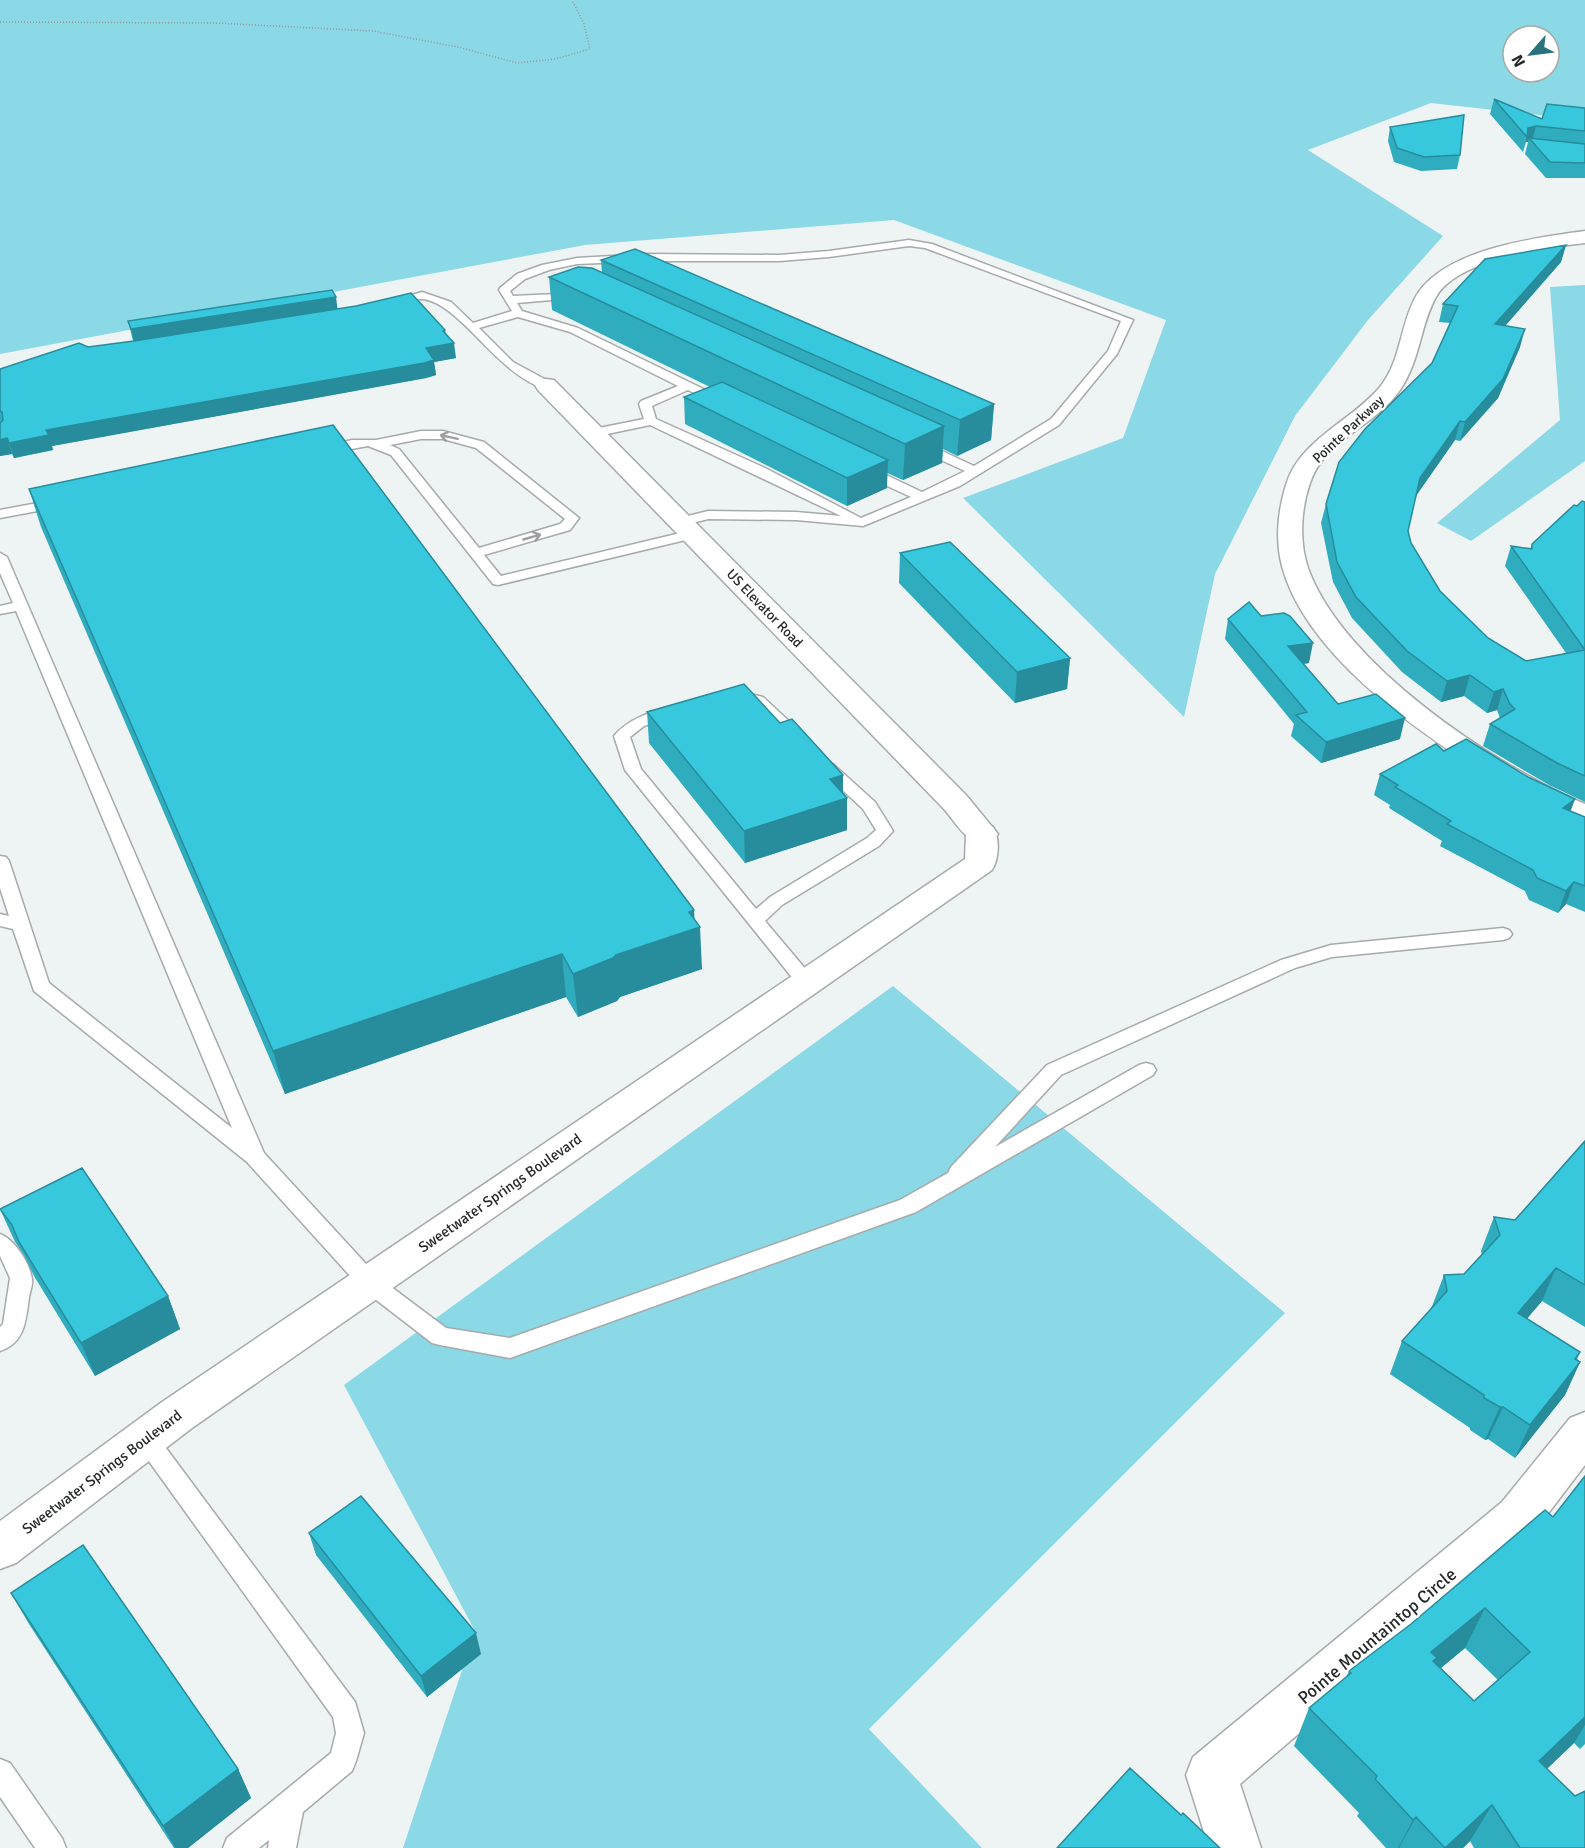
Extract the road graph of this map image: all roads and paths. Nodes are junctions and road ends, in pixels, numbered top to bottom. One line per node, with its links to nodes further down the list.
1 (572, 0): 2 (path)
2 (0, 22)
3 (1585, 237): 30 (street, Pointe Parkway)
4 (585, 295): 5 (lane)
5 (508, 300): 7 (lane); 18 (lane)
6 (380, 306): 8 (lane)
7 (518, 313): 8 (lane); 10 (lane)
8 (471, 327): 9 (lane)
9 (546, 385): 13 (street, US Elevator Road)
10 (688, 386): 11 (lane); 12 (lane)
11 (730, 406)
12 (651, 421): 13 (lane); 22 (lane)
13 (593, 433): 23 (street, US Elevator Road)
14 (914, 442): 18 (lane)
15 (380, 443): 16 (lane); 24 (lane); 24 (lane, one-way to 15)
16 (310, 453)
17 (847, 462): 19 (lane)
18 (975, 471): 19 (lane)
19 (921, 498): 22 (lane)
20 (69, 501): 21 (lane)
21 (0, 514)
22 (863, 522): 23 (lane)
23 (687, 528): 24 (lane); 31 (street, US Elevator Road)
24 (476, 553)
25 (0, 557): 26 (lane)
26 (21, 606): 27 (lane); 39 (lane)
27 (0, 610)
28 (728, 694): 34 (lane)
29 (683, 708): 34 (lane)
30 (1585, 815)
31 (982, 834): 37 (street, Sweetwater Springs Boulevard)
32 (0, 861): 35 (lane)
33 (0, 920): 35 (lane)
34 (755, 920): 37 (lane)
35 (21, 925): 39 (lane)
36 (1503, 934): 40 (lane)
37 (806, 982): 42 (street, Sweetwater Springs Boulevard)
38 (1146, 1070): 40 (lane)
39 (255, 1157): 42 (lane)
40 (944, 1187): 42 (lane)
41 (0, 1243): 43 (lane)
42 (370, 1282): 45 (street, Sweetwater Springs Boulevard)
43 (0, 1342)
44 (1585, 1431): 52 (street, Pointe Mountaintop Circle)
45 (146, 1439): 46 (street, Sweetwater Springs Boulevard); 48 (lane)
46 (0, 1548)
47 (0, 1773): 49 (lane)
48 (290, 1805): 50 (lane); 51 (lane)
49 (52, 1848)
50 (237, 1848)
51 (282, 1848)
52 (1235, 1848)

